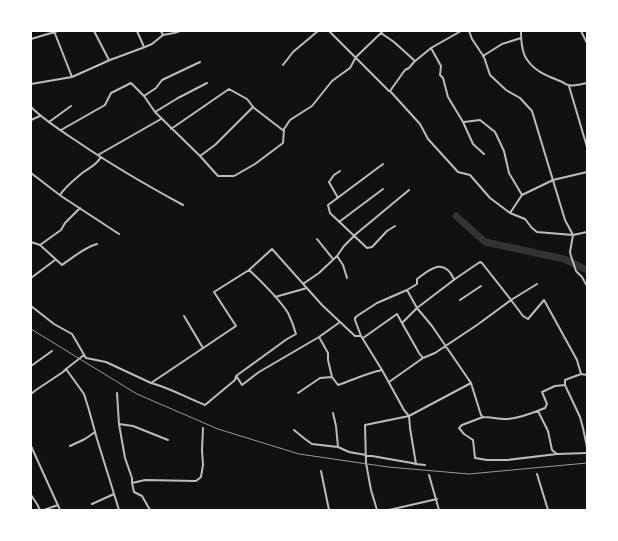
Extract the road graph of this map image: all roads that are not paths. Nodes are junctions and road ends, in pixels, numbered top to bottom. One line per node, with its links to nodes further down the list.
1 (54, 31): 2 (street); 16 (street); 26 (street)
2 (58, 31)
3 (94, 31): 22 (street)
4 (137, 31): 18 (street)
5 (161, 31): 14 (street)
6 (180, 31): 14 (street)
7 (318, 31): 25 (street)
8 (329, 31): 21 (street)
9 (461, 31): 19 (street)
10 (469, 31): 20 (street)
11 (521, 31): 15 (street)
12 (580, 31): 17 (street)
13 (382, 32): 21 (street); 23 (street)
14 (163, 35): 18 (street)
15 (521, 38): 20 (street); 30 (street)
16 (31, 39)
17 (587, 43)
18 (144, 48): 22 (street)
19 (431, 48): 23 (street); 41 (street)
20 (483, 56): 54 (street)
21 (356, 57): 31 (street); 44 (street)
22 (110, 60): 26 (street)
23 (416, 61): 31 (street)
24 (200, 62): 32 (street)
25 (283, 65)
26 (72, 77): 27 (street)
27 (31, 83)
28 (207, 83): 36 (street)
29 (587, 83): 30 (street)
30 (569, 86): 45 (street)
31 (390, 91): 62 (street)
32 (144, 96): 36 (street); 43 (street)
33 (71, 106): 40 (street)
34 (31, 107): 37 (street)
35 (253, 107): 42 (street); 44 (street); 48 (street)
36 (154, 112): 38 (street)
37 (40, 116): 39 (street); 40 (street)
38 (161, 119): 42 (street); 47 (street)
39 (31, 120)
40 (49, 122): 43 (street)
41 (464, 122): 46 (street); 58 (street)
42 (171, 129): 48 (street)
43 (61, 130): 47 (street)
44 (284, 131): 48 (street)
45 (587, 147)
46 (484, 154)
47 (98, 155): 49 (street)
48 (200, 156)
49 (101, 157): 57 (street); 60 (street)
50 (383, 164): 59 (street)
51 (340, 171): 59 (street)
52 (587, 172): 54 (street)
53 (31, 173): 57 (street)
54 (553, 180): 58 (street); 67 (street)
55 (383, 189): 63 (street)
56 (409, 190): 68 (street)
57 (60, 195): 61 (street)
58 (522, 195): 62 (street)
59 (338, 198): 63 (street)
60 (183, 205)
61 (80, 208): 66 (street); 72 (street)
62 (510, 213): 67 (street)
63 (339, 222): 68 (street)
64 (395, 226): 68 (street)
65 (587, 232): 67 (street)
66 (119, 234)
67 (573, 235): 83 (street)
68 (354, 236): 73 (street)
69 (316, 238): 74 (street)
70 (31, 242): 72 (street)
71 (97, 244): 75 (street)
72 (40, 245): 75 (street)
73 (337, 256): 74 (street); 78 (street)
74 (333, 259): 80 (street)
75 (55, 260): 77 (street)
76 (248, 270): 80 (street); 86 (street); 97 (street)
77 (31, 278)
78 (347, 278)
79 (455, 279): 85 (street); 88 (street); 90 (street)
80 (303, 284): 84 (street)
81 (536, 284): 88 (street)
82 (481, 286): 87 (street)
83 (587, 286)
84 (307, 288): 86 (street); 92 (street)
85 (407, 290): 90 (street); 95 (street)
86 (275, 297): 106 (street)
87 (460, 300)
88 (511, 300): 96 (street); 104 (street)
89 (31, 306): 99 (street)
90 (417, 308): 93 (street); 96 (street)
91 (184, 316): 97 (street)
92 (340, 322): 94 (street); 95 (street)
93 (402, 323): 95 (street); 100 (street)
94 (319, 337): 106 (street); 107 (street)
95 (362, 337): 103 (street)
96 (446, 346): 100 (street); 110 (street)
97 (203, 348): 109 (street)
98 (52, 351): 101 (street)
99 (84, 355): 102 (street); 109 (street)
100 (423, 358): 108 (street)
101 (31, 366)
102 (66, 369): 114 (street); 122 (street)
103 (382, 370): 107 (street); 108 (street)
104 (581, 374): 105 (street); 111 (street)
105 (587, 375)
106 (236, 376): 109 (street)
107 (332, 377): 113 (street)
108 (389, 382): 117 (street)
109 (151, 383)
110 (471, 383): 117 (street); 118 (street)
111 (565, 385): 115 (street); 127 (street)
112 (117, 393): 119 (street)
113 (298, 393)
114 (31, 394)
115 (538, 411): 118 (street); 129 (street)
116 (333, 413): 126 (street)
117 (409, 416): 130 (street); 131 (street)
118 (483, 417): 129 (street)
119 (120, 424): 123 (street); 136 (street)
120 (203, 428): 136 (street)
121 (294, 430): 126 (street)
122 (95, 432): 125 (street); 137 (street)
123 (168, 440)
124 (31, 446): 140 (street)
125 (70, 446)
126 (338, 447): 130 (street)
127 (587, 447)
128 (587, 453): 129 (street)
129 (557, 454)
130 (366, 455): 131 (street); 148 (street)
131 (416, 464): 132 (street)
132 (425, 465)
133 (321, 471): 147 (street)
134 (537, 474): 151 (street)
135 (429, 475): 139 (street)
136 (132, 483): 146 (street)
137 (114, 494): 141 (street); 145 (street)
138 (31, 495): 142 (street)
139 (437, 499): 149 (street); 150 (street)
140 (58, 504): 143 (street); 144 (street)
141 (92, 504)
142 (40, 510)
143 (44, 510)
144 (60, 510)
145 (119, 510)
146 (150, 510)
147 (329, 510)
148 (377, 510)
149 (388, 510)
150 (439, 510)
151 (548, 510)

